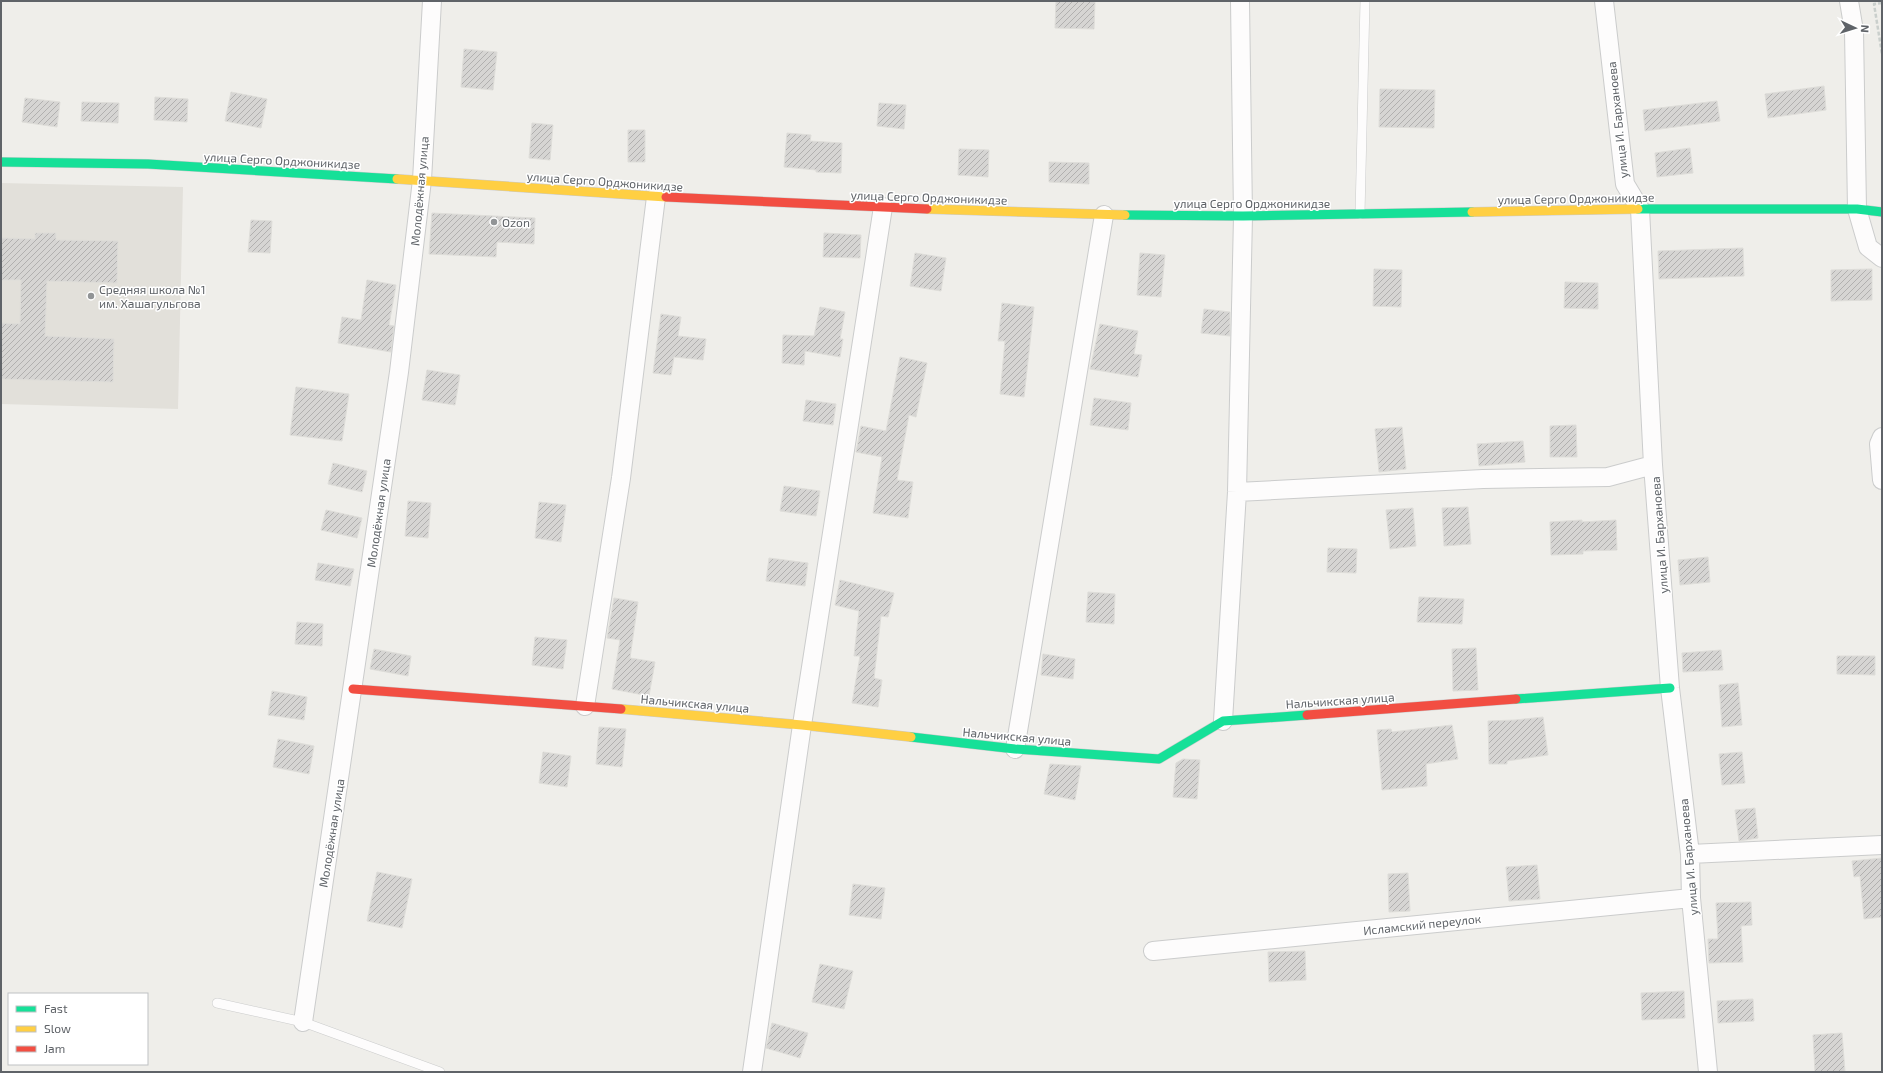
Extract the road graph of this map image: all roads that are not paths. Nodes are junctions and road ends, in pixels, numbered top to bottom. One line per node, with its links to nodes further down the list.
1 (432, 1): 7 (street, Молодёжная улица)
2 (1240, 1): 16 (street)
3 (1365, 1): 14 (lane)
4 (1604, 1): 11 (street, улица И. Барханоева)
5 (1849, 1): 12 (street)
6 (1, 162): 7 (street, улица Серго Орджоникидзе)
7 (422, 180): 8 (street, улица Серго Орджоникидзе); 23 (street, Молодёжная улица)
8 (656, 197): 10 (street, улица Серго Орджоникидзе); 24 (street)
9 (1876, 201): 12 (street, улица Серго Орджоникидзе)
10 (883, 207): 15 (street, улица Серго Орджоникидзе); 26 (street)
11 (1640, 209): 12 (street, улица Серго Орджоникидзе); 14 (street, улица Серго Орджоникидзе); 19 (street, улица И. Барханоева)
12 (1856, 209): 13 (street, улица Серго Орджоникидзе); 17 (street)
13 (1882, 212)
14 (1360, 214): 16 (street, улица Серго Орджоникидзе)
15 (1104, 215): 16 (street, улица Серго Орджоникидзе); 27 (street)
16 (1244, 216): 21 (street)
17 (1882, 258)
18 (1882, 437): 20 (street)
19 (1653, 465): 21 (street); 22 (street, улица И. Барханоева)
20 (1882, 480)
21 (1237, 492): 25 (street)
22 (1670, 688): 25 (street, Нальчикская улица); 29 (street, улица И. Барханоева)
23 (353, 689): 24 (street, Нальчикская улица); 33 (street, Молодёжная улица)
24 (586, 706): 26 (street, Нальчикская улица)
25 (1223, 721): 27 (street, Нальчикская улица)
26 (802, 725): 27 (street, Нальчикская улица); 35 (street)
27 (1015, 749)
28 (1882, 845): 29 (street)
29 (1690, 854): 30 (street, улица И. Барханоева)
30 (1691, 898): 31 (street, Исламский переулок); 36 (street, улица И. Барханоева)
31 (1153, 951)
32 (217, 1003): 33 (lane)
33 (303, 1022): 34 (lane)
34 (440, 1072)
35 (752, 1072)
36 (1708, 1072)

